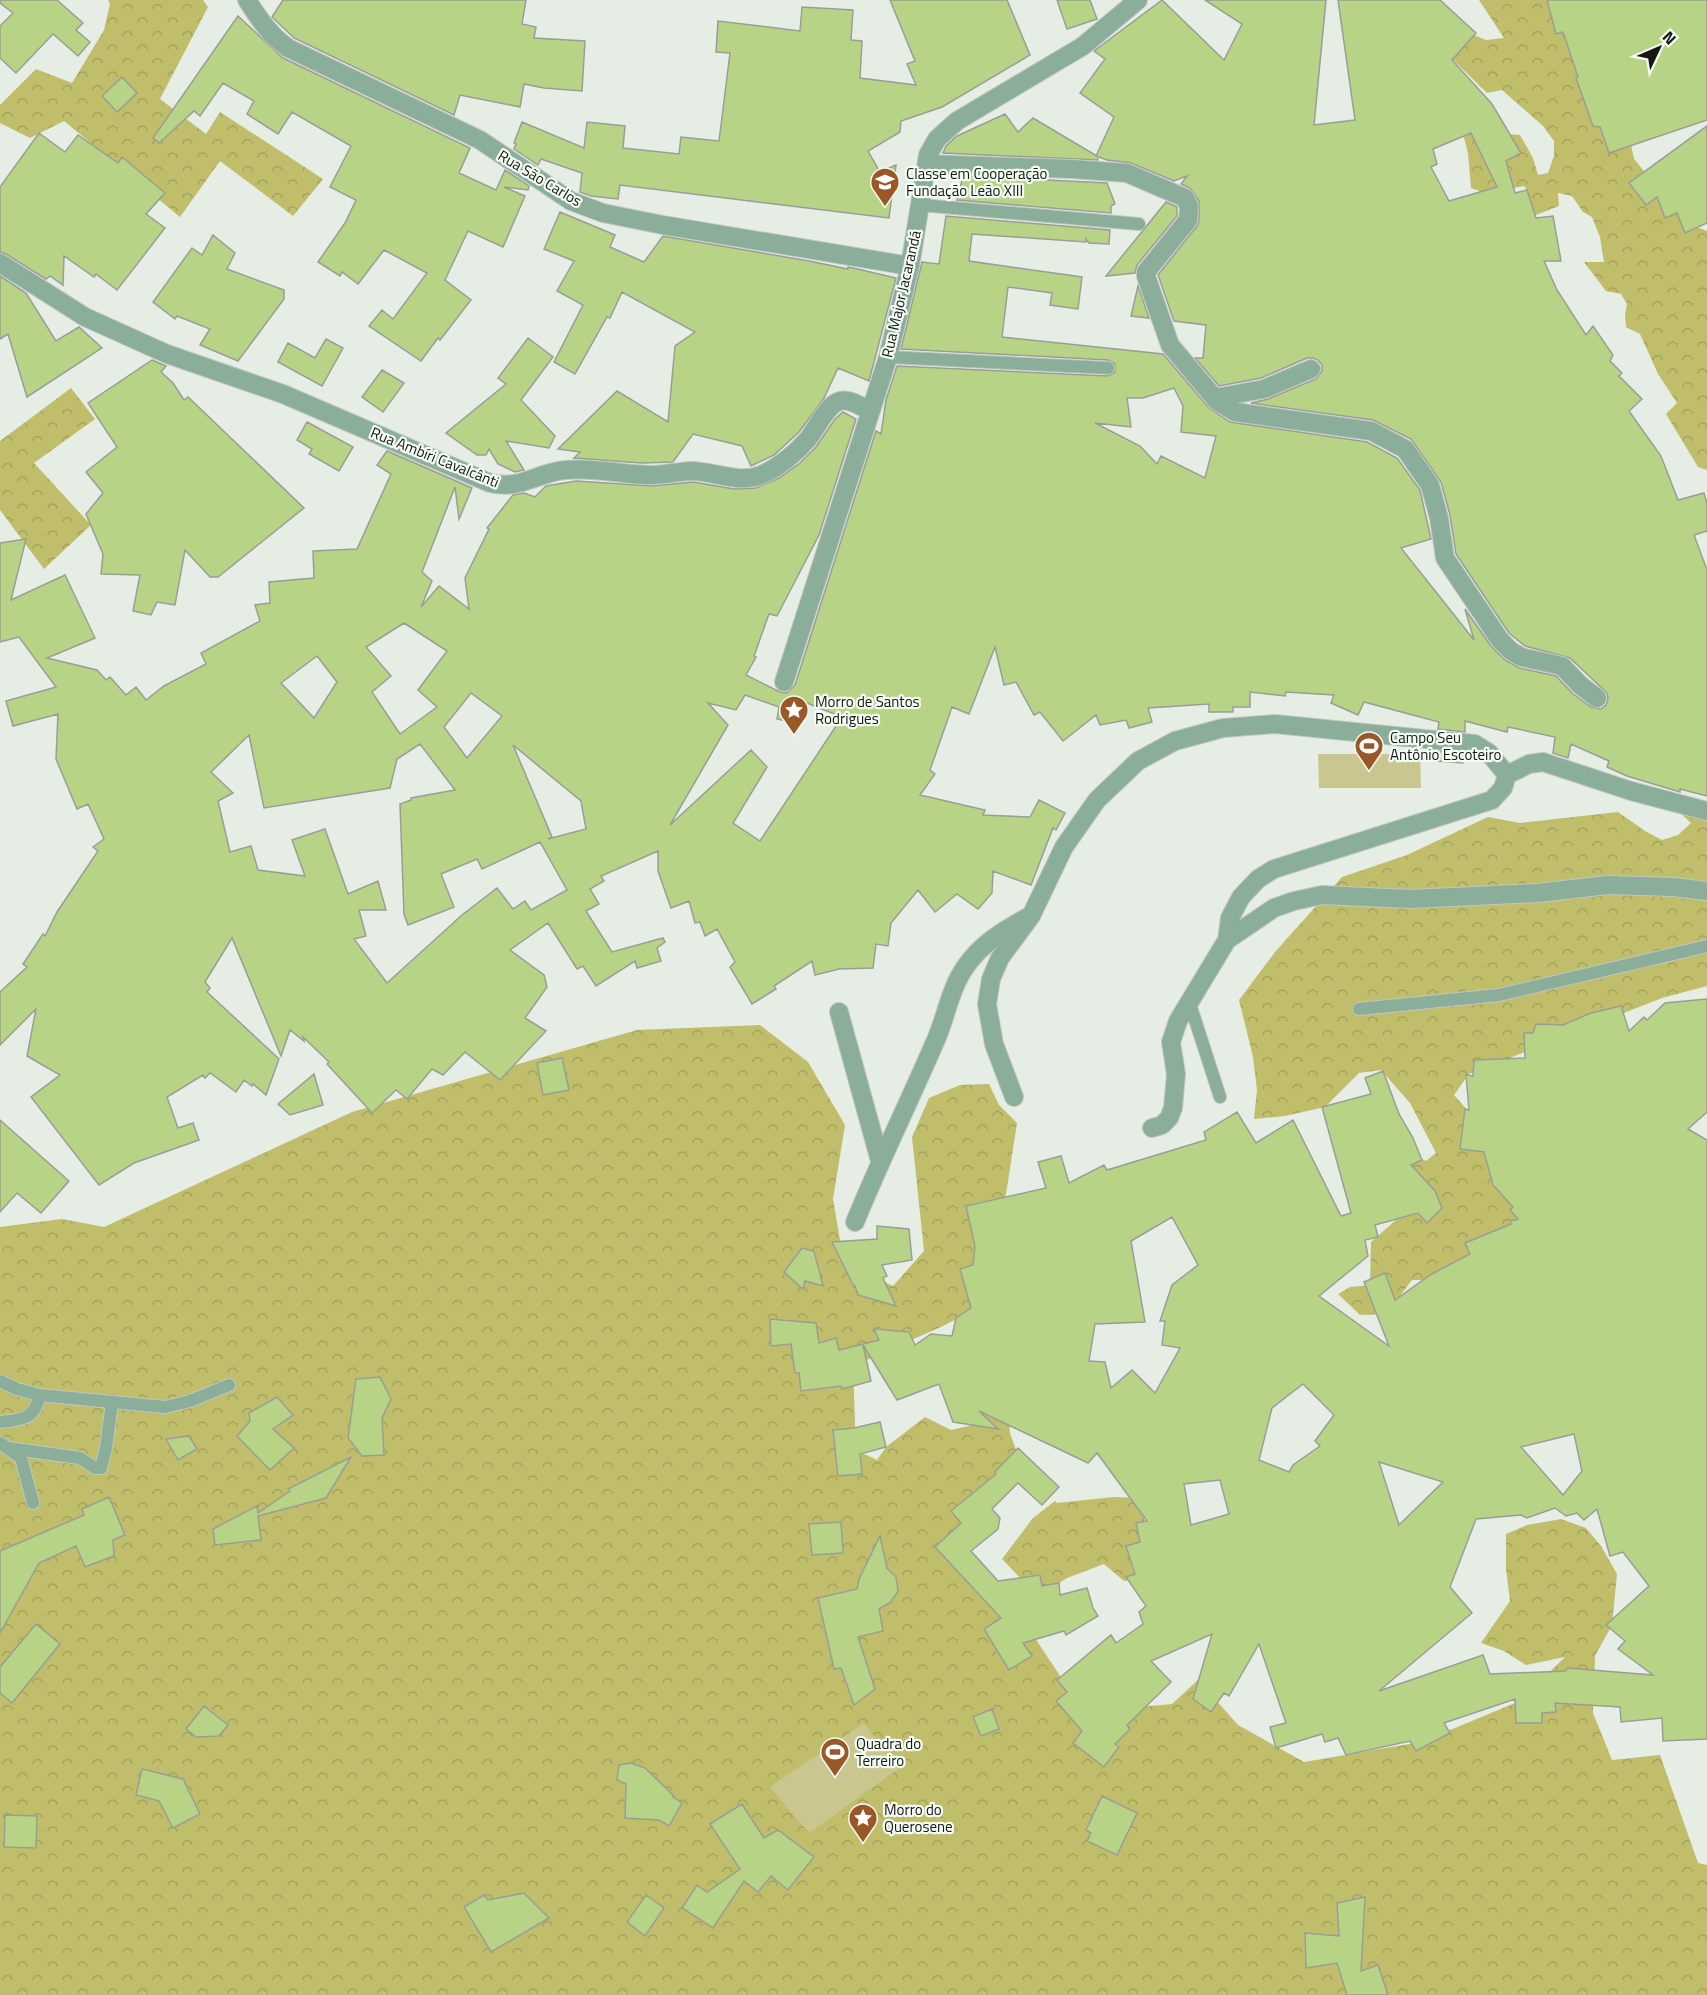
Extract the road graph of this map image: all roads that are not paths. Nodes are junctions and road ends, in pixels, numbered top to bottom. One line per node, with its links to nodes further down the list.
1 (247, 0): 7 (street, Rua São Carlos)
2 (1138, 0): 3 (street, Rua Major Jacarandá)
3 (927, 164): 4 (street, Rua Major Jacarandá); 11 (street)
4 (920, 205): 5 (lane); 7 (street, Rua Major Jacarandá)
5 (1139, 225)
6 (0, 263): 12 (street, Rua Ambíri Cavalcânti)
7 (910, 266): 8 (street, Rua Major Jacarandá)
8 (888, 357): 9 (lane); 12 (street, Rua Major Jacarandá)
9 (1108, 368)
10 (1311, 369): 11 (street)
11 (1215, 398): 14 (street)
12 (870, 411): 13 (street, Rua Major Jacarandá)
13 (784, 682)
14 (1597, 698)
15 (1507, 775): 16 (street); 18 (street); 19 (street)
16 (1707, 811)
17 (1707, 891): 19 (street)
18 (1030, 916): 24 (street); 27 (street)
19 (1227, 940): 21 (street)
20 (1707, 946): 22 (lane)
21 (1189, 1001): 25 (lane); 26 (street)
22 (1359, 1009)
23 (839, 1012): 27 (street)
24 (1014, 1097)
25 (1220, 1097)
26 (1152, 1128)
27 (880, 1161): 28 (street)
28 (855, 1222)
29 (0, 1381): 31 (lane)
30 (229, 1385): 32 (lane)
31 (39, 1395): 32 (lane); 33 (lane)
32 (112, 1402): 34 (lane)
33 (0, 1422)
34 (4, 1445): 35 (lane)
35 (33, 1503)

